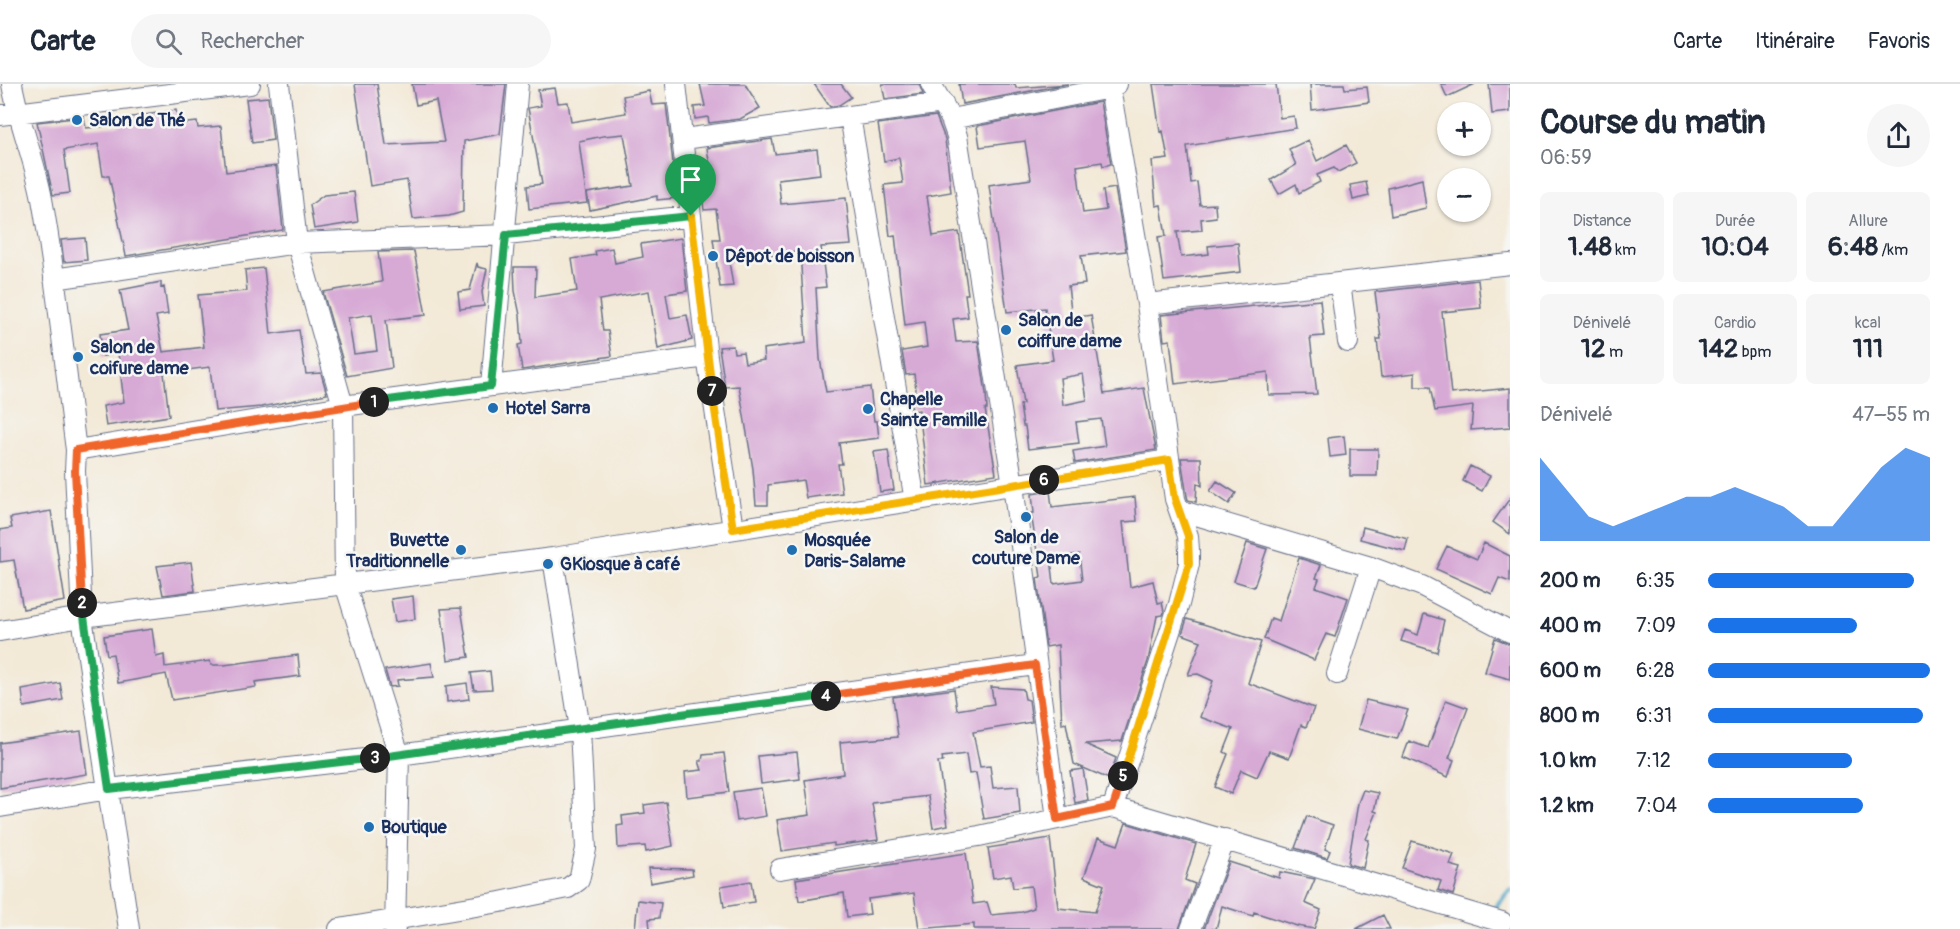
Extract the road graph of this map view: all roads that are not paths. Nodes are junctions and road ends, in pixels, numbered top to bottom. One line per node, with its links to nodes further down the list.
1 (12, 84): 9 (street)
2 (250, 84): 9 (street)
3 (279, 84): 14 (street)
4 (523, 84): 13 (street)
5 (676, 84): 11 (street)
6 (931, 84): 8 (street)
7 (1113, 86): 8 (street); 18 (street)
8 (947, 111): 10 (street); 25 (street)
9 (8, 114): 16 (street)
10 (849, 117): 11 (street); 26 (street)
11 (684, 139): 12 (street)
12 (691, 216): 13 (street); 20 (street)
13 (506, 235): 14 (street); 21 (street)
14 (297, 243): 16 (street); 22 (street)
15 (1510, 264): 17 (street)
16 (54, 279): 23 (street)
17 (1340, 283): 18 (street); 19 (street)
18 (1147, 304): 24 (street)
19 (1348, 342)
20 (707, 357): 21 (street); 28 (street)
21 (491, 386): 22 (street)
22 (343, 406): 23 (street); 31 (street)
23 (76, 450): 32 (street)
24 (1169, 460): 25 (street); 27 (street)
25 (1013, 485): 26 (street); 35 (street)
26 (915, 501): 28 (street)
27 (1179, 510): 30 (street); 41 (street)
28 (733, 529): 29 (street)
29 (553, 558): 31 (street); 37 (street)
30 (1371, 567): 34 (street); 36 (street)
31 (345, 584): 32 (street); 38 (street)
32 (82, 616): 33 (street); 39 (street)
33 (0, 630)
34 (1510, 632)
35 (1035, 665): 37 (street); 42 (street)
36 (1337, 674)
37 (580, 729): 38 (street); 46 (street)
38 (399, 755): 39 (street); 46 (street)
39 (109, 789): 40 (street); 47 (street)
40 (0, 807)
41 (1113, 807): 42 (street); 43 (street)
42 (1057, 819): 44 (street)
43 (1225, 838): 45 (street); 49 (street)
44 (780, 868)
45 (1503, 921)
46 (394, 925): 48 (street)
47 (129, 929)
48 (339, 929)
49 (1191, 929)

